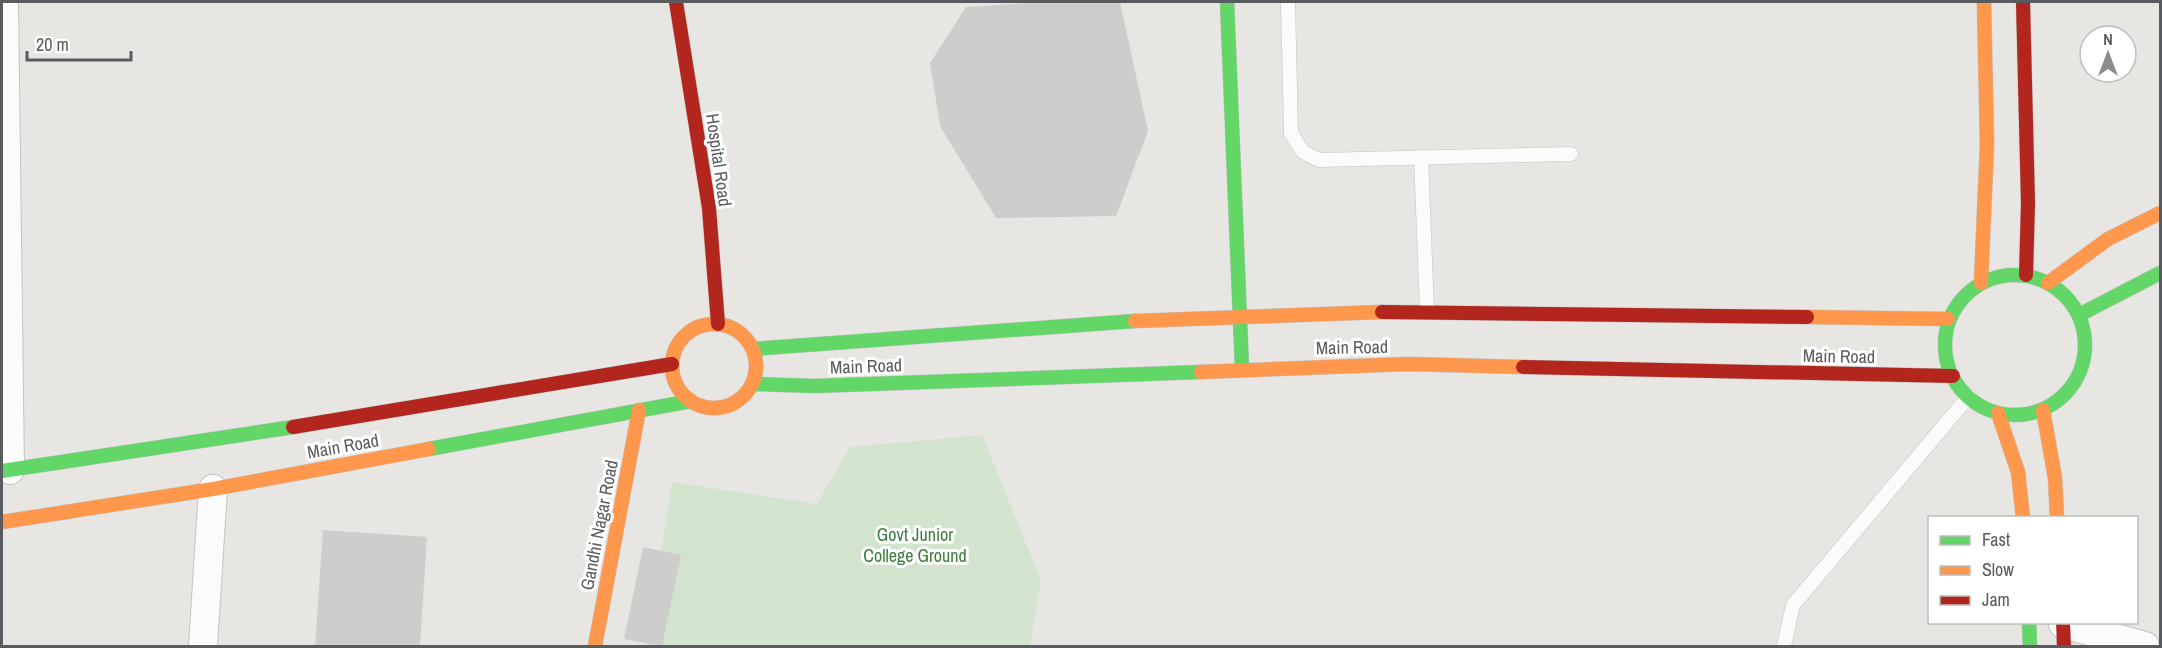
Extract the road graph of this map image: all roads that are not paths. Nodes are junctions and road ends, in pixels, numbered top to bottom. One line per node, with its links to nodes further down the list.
1 (4, 2): 9 (street)
2 (676, 2): 19 (street, Hospital Road)
3 (1227, 2): 17 (street)
4 (1288, 2): 8 (lane)
5 (1984, 2): 13 (street)
6 (2023, 2): 12 (street)
7 (1571, 154): 8 (lane)
8 (1421, 157): 15 (lane)
9 (5, 196): 30 (street)
10 (2160, 213): 14 (street)
11 (2160, 273): 16 (street)
12 (2026, 275): 13 (street); 14 (street)
13 (1981, 283): 18 (street)
14 (2048, 283): 16 (street)
15 (1427, 311): 17 (street, Main Road); 18 (street, Main Road)
16 (2079, 315): 28 (street)
17 (1240, 319): 20 (street, Main Road); 22 (street)
18 (1948, 319): 23 (street)
19 (718, 324): 20 (street); 21 (street)
20 (753, 349): 24 (street)
21 (672, 364): 26 (street); 30 (street, Main Road)
22 (1242, 369): 23 (street, Main Road); 24 (street, Main Road)
23 (1953, 376): 25 (street)
24 (753, 384): 26 (street, Main Road)
25 (1969, 396): 29 (street); 39 (lane)
26 (691, 401): 27 (street, Main Road)
27 (639, 410): 31 (street, Main Road); 38 (street, Gandhi Nagar Road)
28 (2043, 410): 29 (street); 33 (street)
29 (1998, 413): 32 (street)
30 (5, 470)
31 (213, 489): 34 (street, Main Road); 37 (street)
32 (2023, 516)
33 (2057, 516)
34 (2, 522)
35 (2029, 624): 40 (street)
36 (2063, 631): 41 (street)
37 (202, 646)
38 (595, 646)
39 (1784, 646)
40 (2030, 646)
41 (2145, 646)

